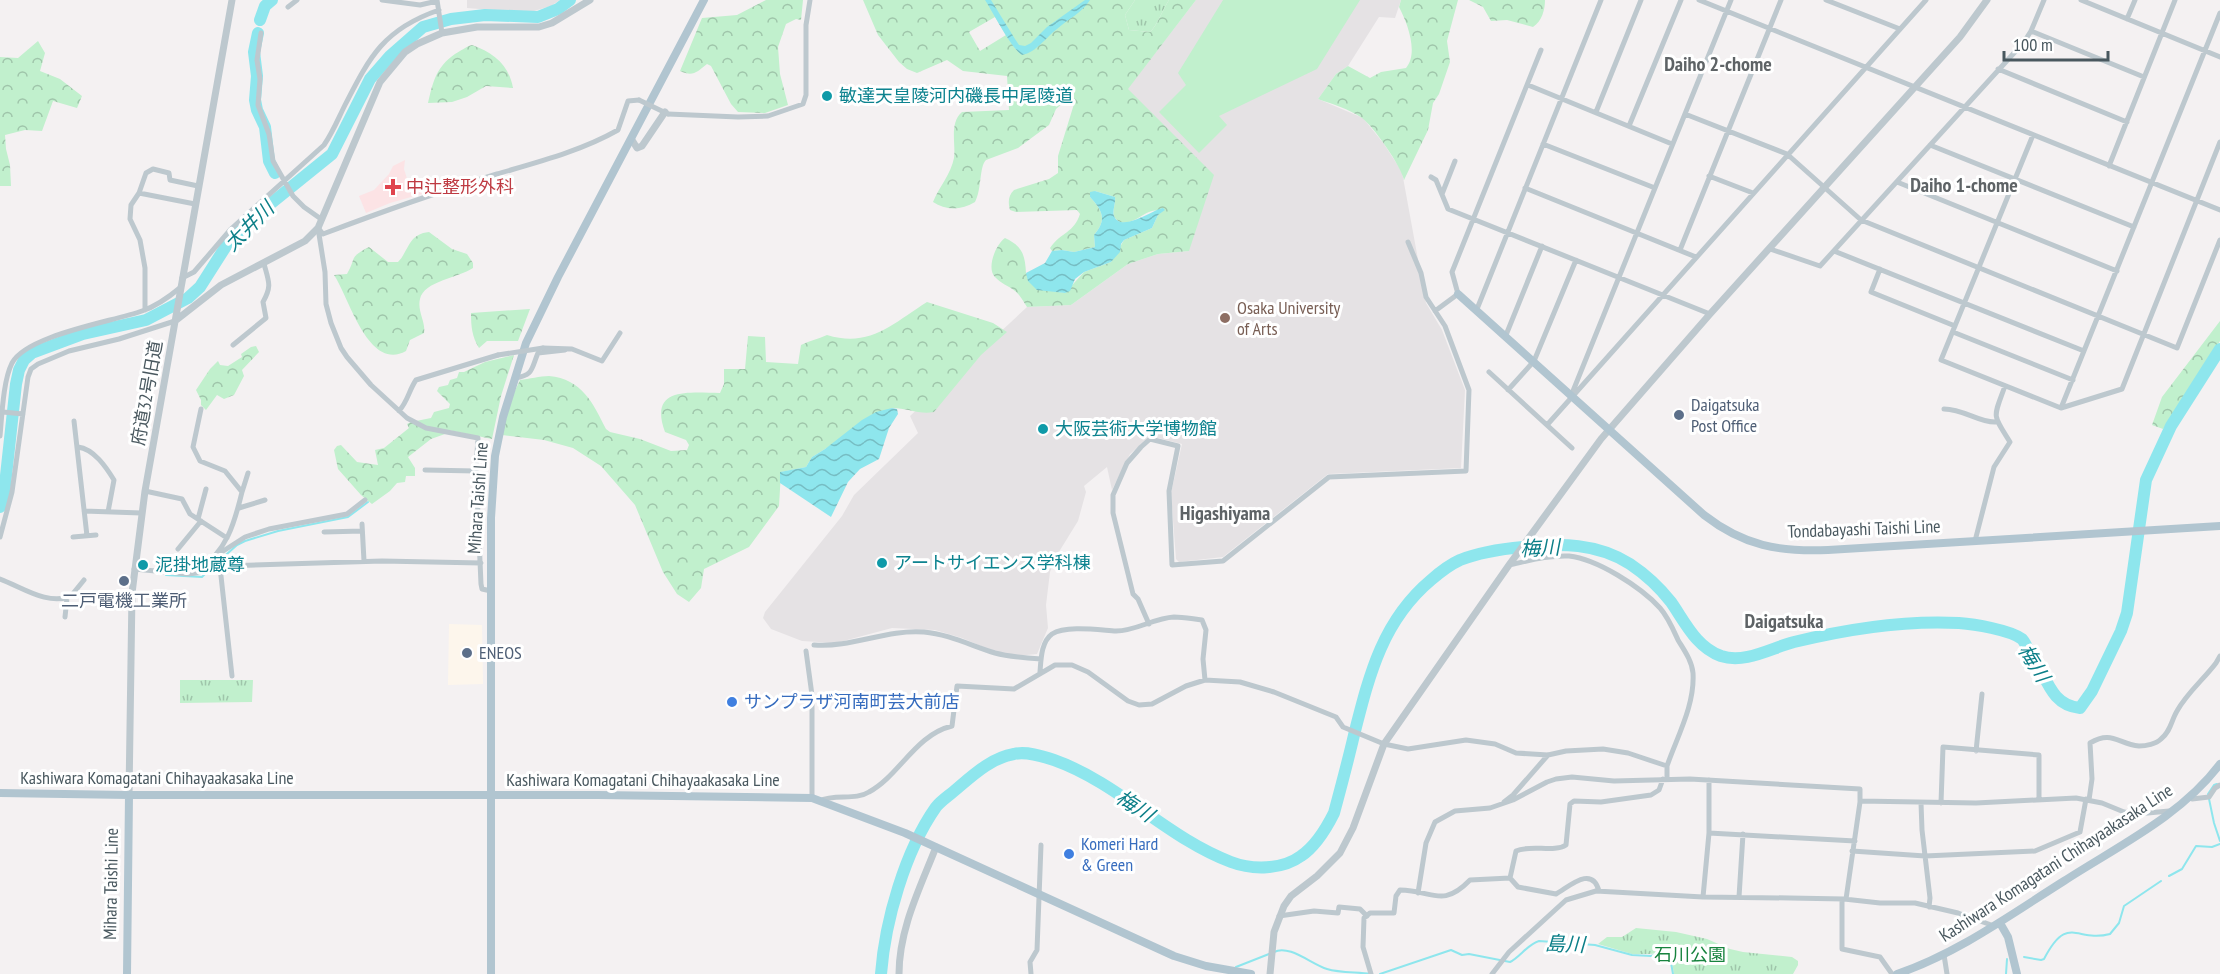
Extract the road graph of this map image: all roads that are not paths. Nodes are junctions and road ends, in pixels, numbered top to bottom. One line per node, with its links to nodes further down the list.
1 (232, 0): 64 (street, 府道32号旧道)
2 (297, 0): 22 (street)
3 (382, 0): 4 (street)
4 (437, 0): 23 (street)
5 (590, 0): 29 (street)
6 (705, 0): 50 (main road, Mihara Taishi Line)
7 (810, 0): 44 (street)
8 (1601, 0): 41 (street)
9 (1641, 0): 43 (street)
10 (1681, 0): 47 (street)
11 (1699, 0): 24 (street)
12 (1731, 0): 24 (street)
13 (1780, 0): 27 (street)
14 (1826, 0): 28 (street)
15 (1926, 0): 28 (street)
16 (1987, 0): 40 (street)
17 (2044, 0): 30 (street)
18 (2081, 0): 21 (street)
19 (2135, 0): 26 (street)
20 (2175, 0): 32 (street)
21 (2093, 2): 26 (street)
22 (288, 7)
23 (439, 11): 29 (street); 61 (street)
24 (1726, 11): 27 (street); 45 (street)
25 (2220, 14): 34 (street)
26 (2127, 19): 32 (street)
27 (1769, 28): 36 (street); 48 (street)
28 (1900, 29): 36 (street)
29 (442, 31): 74 (street)
30 (2031, 32): 37 (street); 38 (street)
31 (261, 33): 61 (street)
32 (2162, 33): 34 (street); 38 (street)
33 (1541, 50): 39 (street)
34 (2205, 51): 35 (street); 63 (street)
35 (2220, 57)
36 (1866, 67): 40 (street); 55 (street)
37 (1998, 69): 42 (street); 46 (street)
38 (2144, 77): 46 (street)
39 (1528, 85): 41 (street); 75 (street)
40 (1915, 87): 42 (street); 67 (street)
41 (1562, 98): 43 (street); 52 (street)
42 (1964, 107): 49 (street); 54 (street)
43 (1596, 112): 47 (street)
44 (666, 113): 50 (street); 79 (street, bridge)
45 (1685, 114): 48 (street); 53 (street)
46 (2127, 122): 57 (street)
47 (1629, 126): 53 (street)
48 (1727, 132): 55 (street); 58 (street)
49 (2032, 135): 57 (street); 60 (street)
50 (632, 140): 115 (main road, Mihara Taishi Line)
51 (2220, 142): 71 (street)
52 (1543, 144): 65 (street); 66 (street)
53 (1672, 144): 66 (street)
54 (1930, 145): 60 (street); 62 (street)
55 (1787, 154): 67 (street); 69 (street)
56 (1455, 161): 70 (street)
57 (2109, 166): 63 (street)
58 (1710, 176): 69 (street); 86 (street)
59 (1431, 177): 70 (street)
60 (2015, 179): 77 (street); 78 (street)
61 (285, 182): 74 (street); 95 (street)
62 (1897, 182): 76 (street); 77 (street)
63 (2152, 183): 71 (street); 78 (street)
64 (198, 186): 68 (street); 72 (street, 府道32号旧道)
65 (1525, 188): 80 (street); 81 (street)
66 (1655, 188): 81 (street)
67 (1824, 189): 76 (street); 85 (street)
68 (139, 193): 72 (street); 101 (street)
69 (1753, 193): 88 (street)
70 (1442, 194): 75 (street)
71 (2196, 201): 73 (street); 109 (street)
72 (195, 204): 95 (street, 府道32号旧道)
73 (2220, 210)
74 (321, 219): 79 (street)
75 (1473, 219): 80 (street); 97 (street)
76 (1861, 220): 87 (street); 92 (street)
77 (1997, 223): 92 (street); 93 (street)
78 (2134, 227): 93 (street)
79 (318, 228): 90 (street); 123 (street)
80 (1508, 232): 84 (street); 100 (street)
81 (1637, 233): 86 (street); 94 (street)
82 (2220, 240): 109 (street)
83 (1408, 242): 102 (street)
84 (1542, 246): 89 (street); 108 (street)
85 (1770, 249): 87 (street); 103 (street)
86 (1680, 250): 88 (street)
87 (1834, 251): 91 (street)
88 (1695, 257): 98 (street)
89 (1576, 260): 94 (street); 113 (street)
90 (264, 264): 105 (street); 110 (street)
91 (1880, 269): 99 (street); 106 (street)
92 (1979, 269): 99 (street); 104 (street)
93 (2117, 271): 104 (street)
94 (1619, 277): 98 (street); 119 (street)
95 (182, 278): 96 (street, 府道32号旧道)
96 (181, 290): 101 (street); 105 (street, 府道32号旧道)
97 (1458, 294): 100 (main road, Tondabayashi Taishi Line); 102 (street)
98 (1661, 294): 103 (street); 119 (street)
99 (1965, 302): 106 (street); 112 (street)
100 (1477, 309): 108 (main road, Tondabayashi Taishi Line)
101 (145, 310): 124 (street)
102 (1435, 310): 169 (street)
103 (1710, 314): 129 (street)
104 (2098, 316): 109 (street); 112 (street)
105 (176, 317): 125 (street); 138 (street, 府道32号旧道)
106 (1954, 329): 116 (street); 117 (street)
107 (620, 333): 111 (street)
108 (1506, 335): 113 (main road, Tondabayashi Taishi Line)
109 (2143, 335): 120 (street)
110 (233, 345)
111 (565, 348): 115 (street); 123 (street, bridge)
112 (2084, 351): 116 (street)
113 (1534, 361): 118 (street); 119 (main road, Tondabayashi Taishi Line)
114 (1489, 372): 118 (street)
115 (514, 378): 166 (main road, Mihara Taishi Line)
116 (2073, 380): 120 (street)
117 (2005, 386): 120 (street); 127 (street)
118 (1508, 390): 128 (street)
119 (1572, 395): 128 (street); 129 (main road, Tondabayashi Taishi Line)
120 (2061, 408)
121 (201, 410): 133 (street)
122 (1944, 410): 127 (street)
123 (399, 411): 136 (street)
124 (4, 412): 125 (street); 130 (street)
125 (21, 414): 152 (street)
126 (74, 421): 131 (street)
127 (1996, 422): 155 (street)
128 (1547, 425): 132 (street)
129 (1609, 430): 155 (main road, Tondabayashi Taishi Line); 160 (street)
130 (0, 436)
131 (78, 447): 144 (street); 145 (street)
132 (1572, 448)
133 (194, 449): 134 (street); 140 (street)
134 (186, 452)
135 (425, 470): 136 (street)
136 (476, 471): 159 (street)
137 (248, 473): 140 (street)
138 (145, 490): 146 (street, 府道32号旧道); 147 (street)
139 (203, 490): 147 (street)
140 (242, 492): 143 (street)
141 (265, 500): 143 (street)
142 (365, 500): 157 (street)
143 (238, 508): 154 (street)
144 (84, 511): 145 (street); 151 (street)
145 (108, 512): 146 (street)
146 (141, 513): 162 (street, 府道32号旧道)
147 (199, 520): 154 (street); 156 (street)
148 (2220, 526): 155 (main road, Tondabayashi Taishi Line)
149 (324, 532): 158 (street)
150 (96, 535): 151 (street)
151 (87, 536): 153 (street)
152 (0, 537)
153 (73, 537)
154 (227, 538): 157 (street)
155 (1975, 541)
156 (178, 549)
157 (213, 558): 163 (street)
158 (364, 561): 159 (street); 161 (street)
159 (481, 563): 166 (street)
160 (1509, 565): 178 (street); 182 (street)
161 (220, 567): 163 (street); 175 (street)
162 (134, 569): 163 (street); 187 (street, 府道32号旧道)
163 (198, 571)
164 (0, 579): 167 (street)
165 (84, 580): 167 (street)
166 (491, 591): 188 (main road, Mihara Taishi Line)
167 (66, 598): 168 (street)
168 (65, 617)
169 (1149, 624): 173 (street); 176 (street)
170 (814, 645): 173 (street)
171 (806, 651): 191 (street)
172 (2220, 656): 190 (street)
173 (1041, 659): 174 (street)
174 (1040, 672): 176 (street); 191 (street)
175 (232, 676)
176 (1205, 680): 178 (street)
177 (1982, 694): 179 (street)
178 (1384, 744): 180 (street); 213 (street)
179 (1976, 751): 193 (street); 195 (street)
180 (1548, 755): 182 (street); 196 (street)
181 (2220, 764): 189 (main road, Kashiwara Komagatani Chihayaakasaka Line)
182 (1666, 766): 183 (street)
183 (1665, 779): 184 (street); 196 (street); 205 (street)
184 (1709, 780): 192 (street); 198 (street)
185 (2220, 785): 189 (street)
186 (0, 793): 187 (main road, Kashiwara Komagatani Chihayaakasaka Line)
187 (129, 795): 188 (main road, Kashiwara Komagatani Chihayaakasaka Line); 217 (main road, Mihara Taishi Line)
188 (491, 796): 191 (main road, Kashiwara Komagatani Chihayaakasaka Line); 218 (main road, Mihara Taishi Line)
189 (2189, 797): 197 (main road, Kashiwara Komagatani Chihayaakasaka Line)
190 (2087, 799): 193 (street); 197 (street); 204 (street)
191 (815, 800): 202 (main road, Kashiwara Komagatani Chihayaakasaka Line)
192 (1860, 801): 194 (street); 200 (street)
193 (2039, 801): 195 (street)
194 (1921, 803): 195 (street); 204 (street)
195 (1941, 803)
196 (1500, 804): 207 (street)
197 (2173, 811): 215 (main road, Kashiwara Komagatani Chihayaakasaka Line)
198 (1709, 833): 199 (street); 209 (street)
199 (1743, 834): 200 (street); 210 (street)
200 (1855, 841): 203 (street)
201 (1041, 845): 208 (street)
202 (935, 846): 208 (main road, Kashiwara Komagatani Chihayaakasaka Line); 219 (street)
203 (1852, 851): 204 (street); 211 (street)
204 (1925, 856): 212 (street)
205 (1510, 878): 206 (street); 207 (street)
206 (1599, 891): 209 (street); 224 (street)
207 (1418, 893): 214 (street)
208 (1041, 895): 220 (street); 221 (main road, Kashiwara Komagatani Chihayaakasaka Line)
209 (1703, 897): 210 (street)
210 (1739, 897): 211 (street)
211 (1844, 899): 212 (street); 225 (street)
212 (1929, 907): 215 (street)
213 (1279, 916): 214 (street); 222 (street)
214 (1367, 916): 223 (street)
215 (1997, 924): 216 (main road, Kashiwara Komagatani Chihayaakasaka Line); 228 (main road)
216 (1944, 955): 226 (main road, Kashiwara Komagatani Chihayaakasaka Line); 227 (street)
217 (127, 974)
218 (491, 974)
219 (899, 974)
220 (1031, 974)
221 (1251, 974)
222 (1270, 974)
223 (1371, 974)
224 (1492, 974)
225 (1892, 974)
226 (1897, 974)
227 (1947, 974)
228 (2017, 974)

